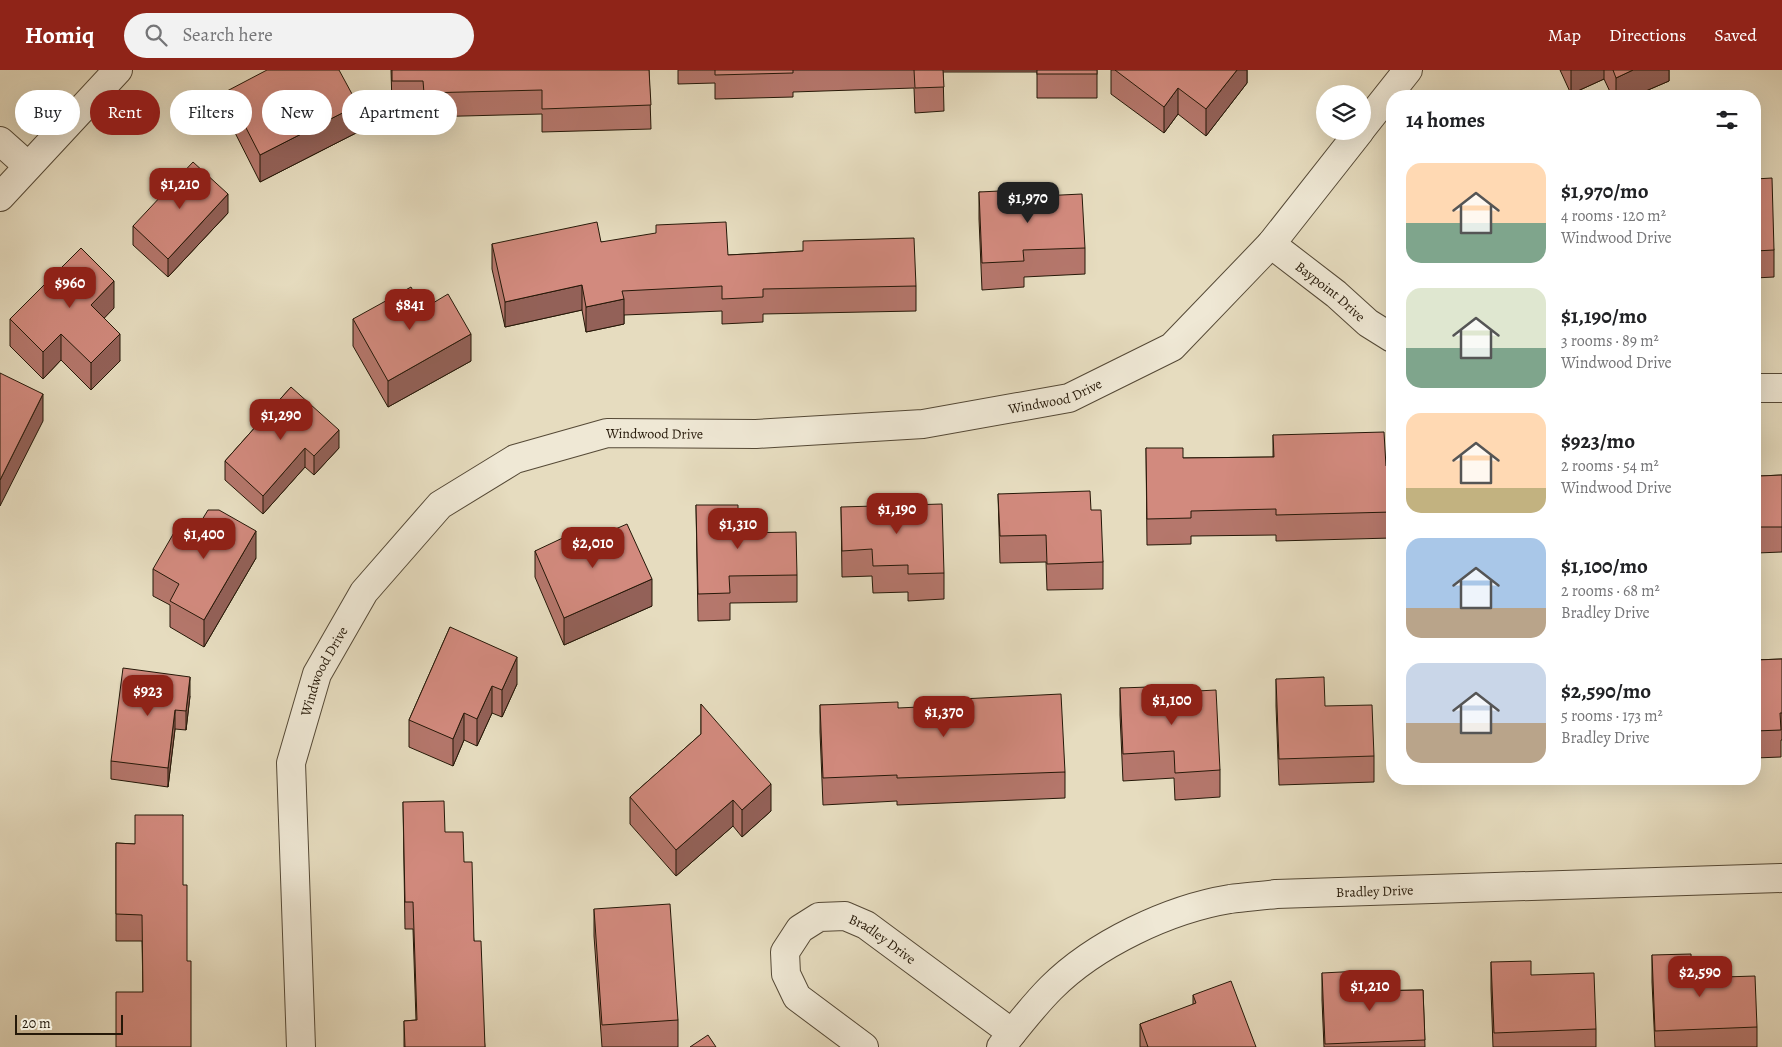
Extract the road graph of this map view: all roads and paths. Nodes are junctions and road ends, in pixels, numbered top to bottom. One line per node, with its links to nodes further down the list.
1 (118, 70): 8 (street)
2 (1408, 70): 3 (street)
3 (1392, 90)
4 (1386, 98): 5 (street)
5 (1371, 117)
6 (1353, 140): 10 (street, Windwood Drive)
7 (0, 141): 8 (street)
8 (28, 166): 9 (street)
9 (0, 197)
10 (1271, 244): 11 (street, Baypoint Drive); 16 (street, Windwood Drive)
11 (1386, 334)
12 (1761, 388): 13 (street)
13 (1782, 388)
14 (1782, 878): 15 (street, Bradley Drive)
15 (1007, 1040): 17 (street, Bradley Drive)
16 (301, 1047)
17 (864, 1047)

